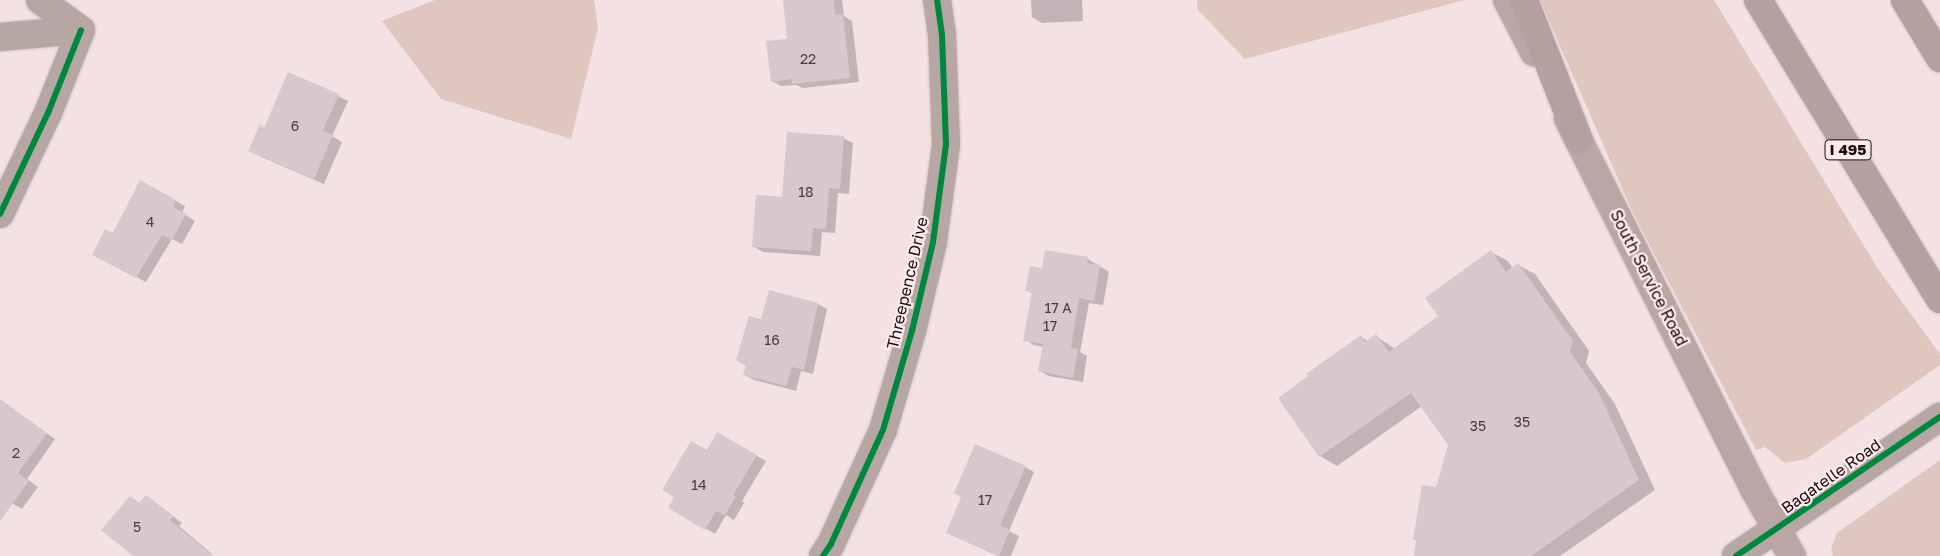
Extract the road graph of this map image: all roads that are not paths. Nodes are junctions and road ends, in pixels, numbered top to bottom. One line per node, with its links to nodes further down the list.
1 (40, 0): 8 (street)
2 (63, 0): 8 (street)
3 (937, 0): 16 (street, Threepence Drive)
4 (1507, 0): 11 (main road, South Service Road)
5 (1524, 0): 11 (highway)
6 (1758, 0): 13 (highway, I 495)
7 (1905, 0): 10 (highway)
8 (81, 30): 9 (street); 12 (street)
9 (0, 37)
10 (1940, 58)
11 (1579, 140): 15 (main road, South Service Road)
12 (0, 214)
13 (1940, 299)
14 (1940, 417): 15 (street, Bagatelle Road)
15 (1776, 530): 17 (street, Bagatelle Road); 18 (main road, South Service Road)
16 (823, 556)
17 (1736, 556)
18 (1792, 556)

